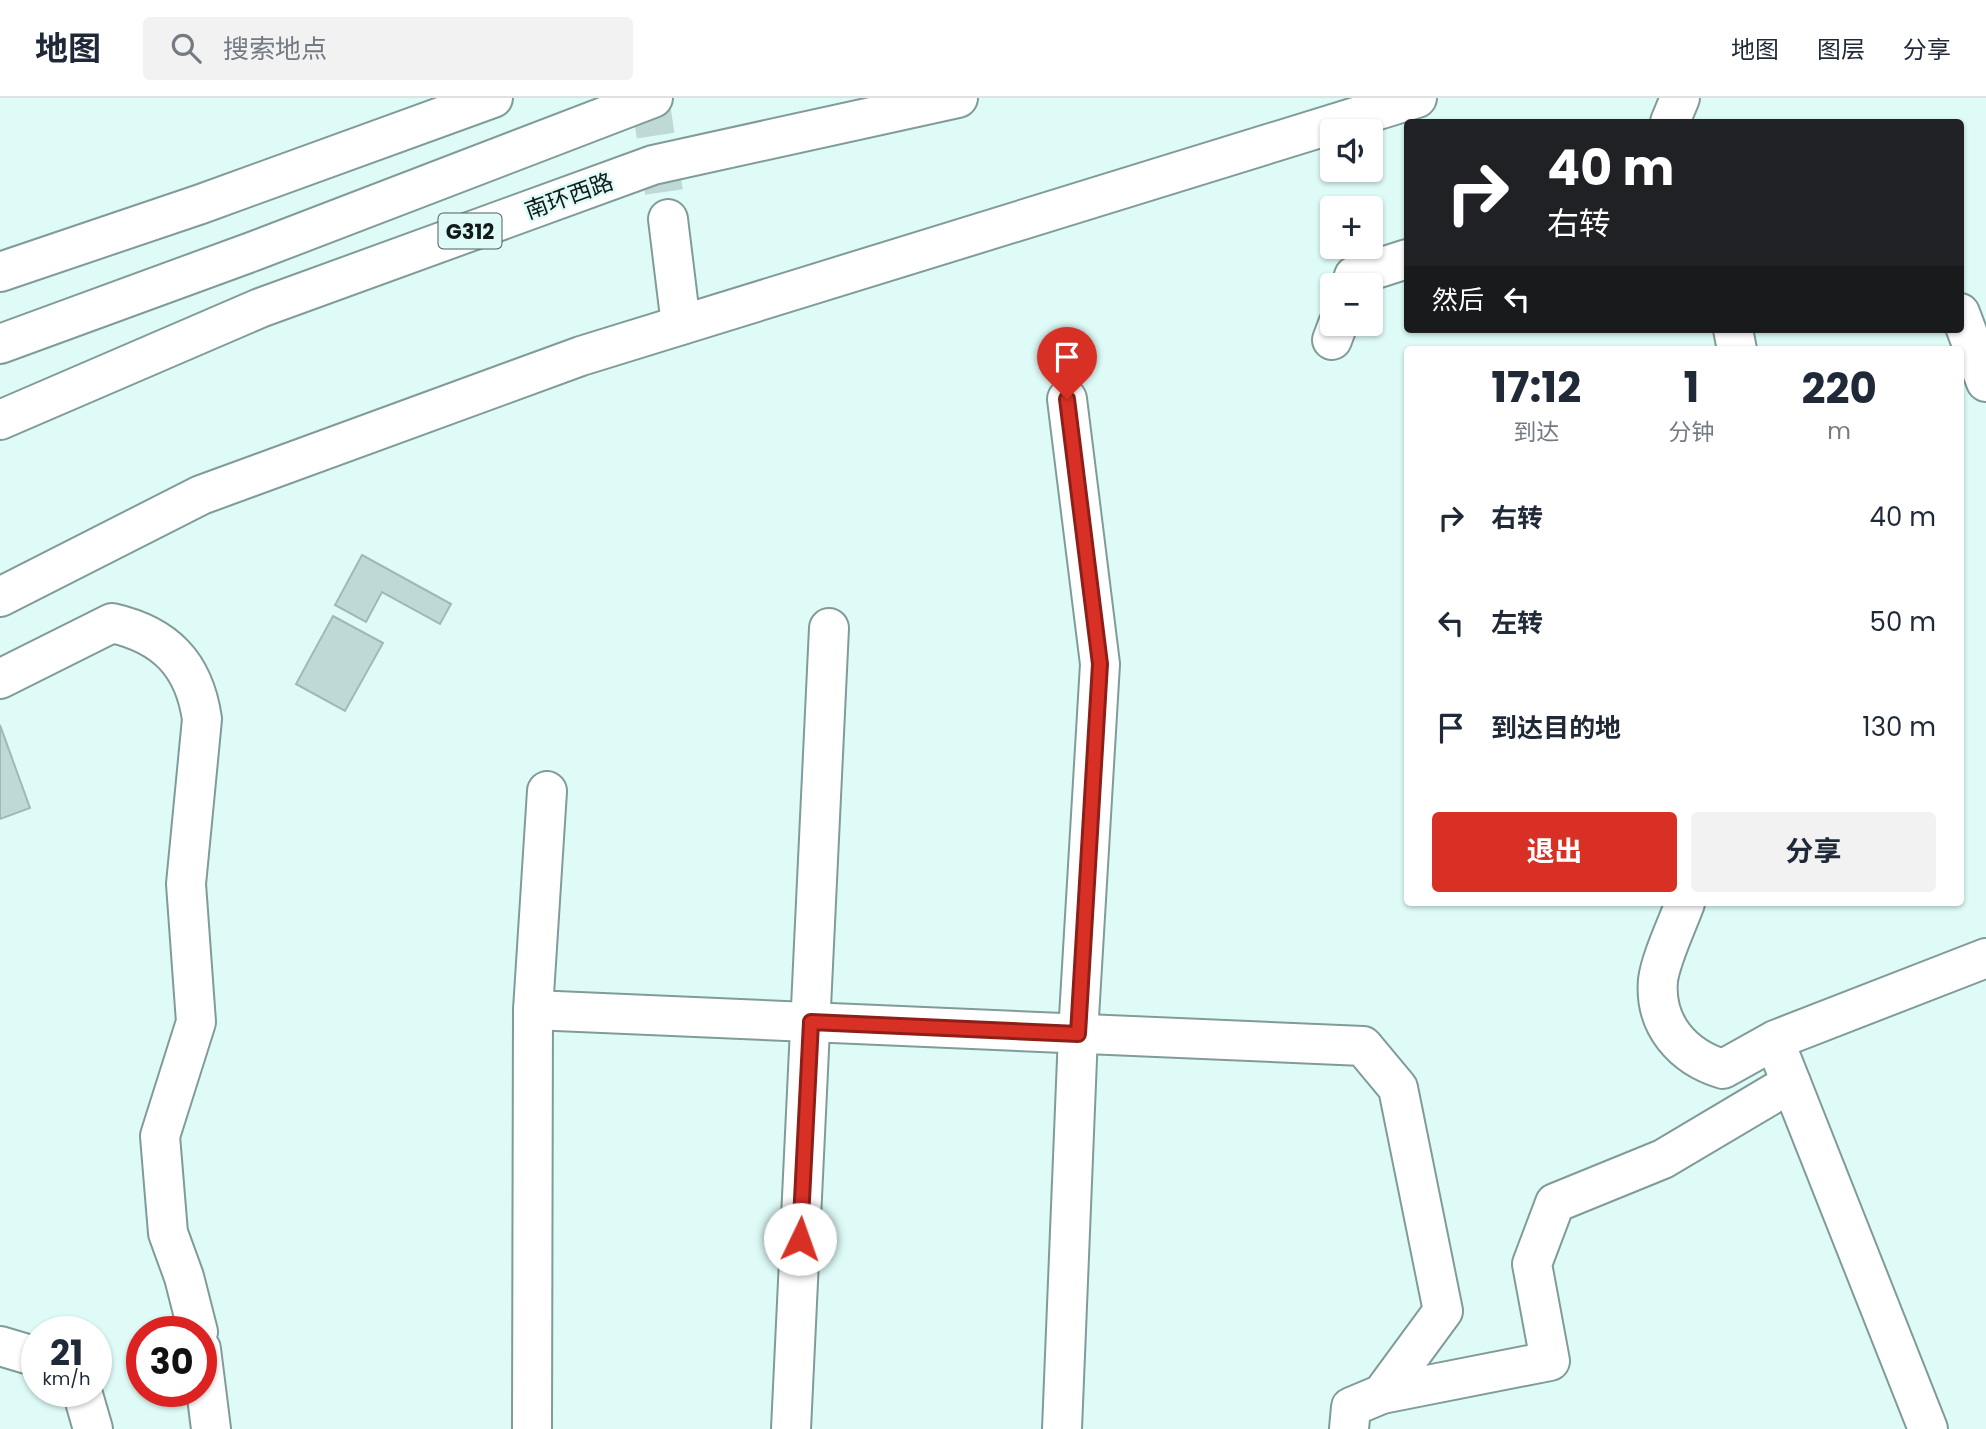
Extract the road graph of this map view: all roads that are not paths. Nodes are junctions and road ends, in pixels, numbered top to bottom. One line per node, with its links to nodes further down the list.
1 (493, 98): 11 (main road)
2 (653, 98): 15 (main road, G312)
3 (958, 98): 18 (main road, 南环西路 / G312)
4 (1417, 98): 14 (main road)
5 (1680, 98): 7 (main road)
6 (1688, 98): 8 (main road)
7 (1671, 119)
8 (1692, 119)
9 (668, 219): 14 (main road)
10 (1404, 261): 12 (main road)
11 (0, 272)
12 (1361, 273)
13 (1964, 324): 16 (main road)
14 (681, 325): 19 (main road)
15 (0, 344)
16 (1986, 382)
17 (1067, 399): 27 (main road)
18 (0, 420)
19 (0, 597)
20 (830, 628): 26 (main road)
21 (0, 679): 30 (main road)
22 (547, 791): 25 (main road)
23 (1684, 906): 28 (main road)
24 (1986, 958): 28 (main road)
25 (533, 1010): 26 (main road); 38 (main road)
26 (811, 1022): 27 (main road); 39 (main road)
27 (1078, 1034): 33 (main road); 40 (main road)
28 (1775, 1040): 29 (main road)
29 (1791, 1083): 33 (main road); 42 (main road)
30 (194, 1316)
31 (0, 1346): 32 (main road)
32 (21, 1352)
33 (1382, 1394): 41 (main road)
34 (87, 1407): 36 (main road)
35 (208, 1407): 37 (main road)
36 (93, 1429)
37 (211, 1429)
38 (533, 1429)
39 (791, 1429)
40 (1062, 1429)
41 (1349, 1429)
42 (1928, 1429)

